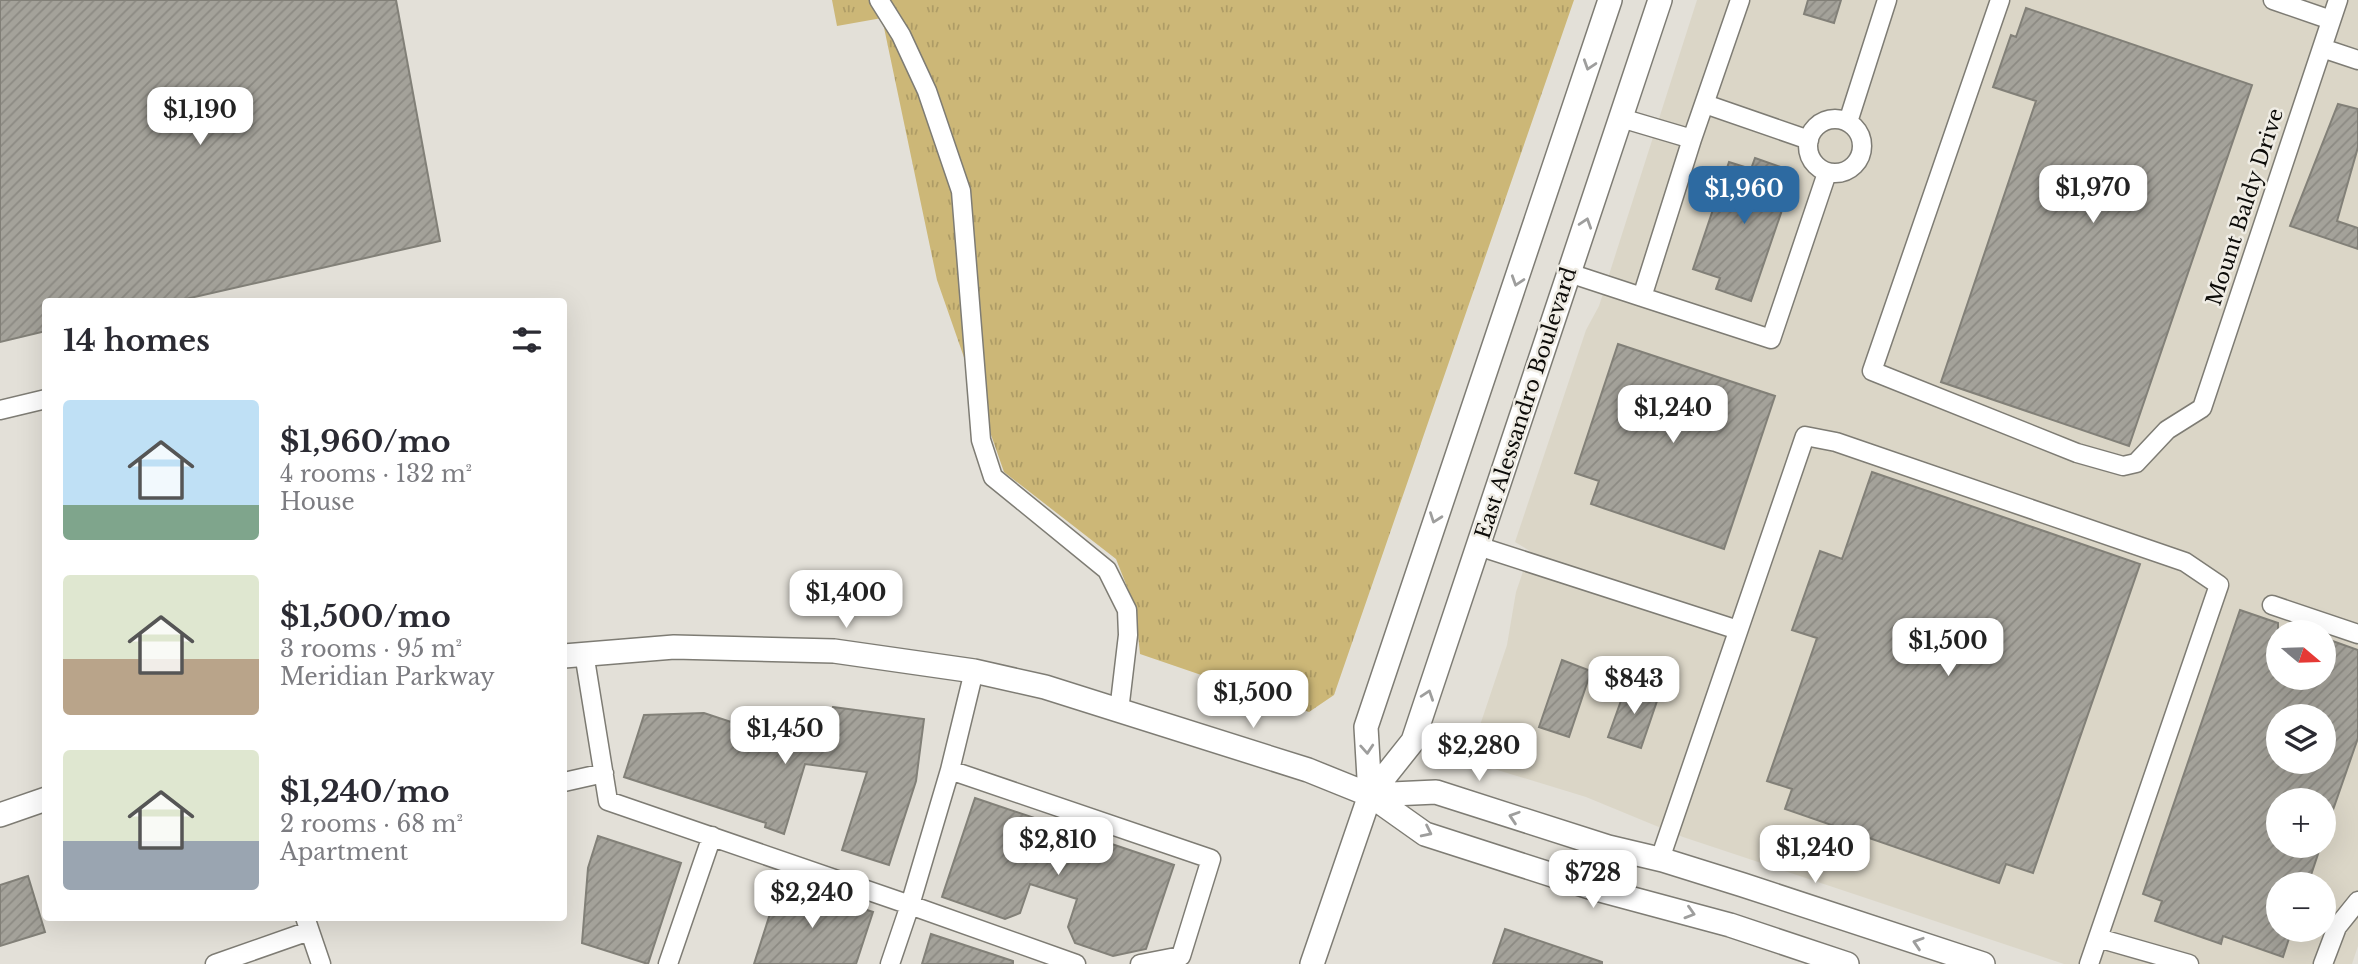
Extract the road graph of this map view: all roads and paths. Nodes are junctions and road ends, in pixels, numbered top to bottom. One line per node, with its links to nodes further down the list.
1 (880, 0): 28 (street)
2 (1610, 0): 32 (main road, East Alessandro Boulevard, one-way to 32)
3 (1660, 0): 13 (main road, East Alessandro Boulevard)
4 (1740, 0): 12 (street)
5 (1887, 0): 14 (street)
6 (2000, 0): 10 (street, Mount Baldy Drive)
7 (2273, 0): 9 (street)
8 (2338, 0): 9 (street, Mount Baldy Drive)
9 (2331, 20): 10 (street, Mount Baldy Drive)
10 (2322, 48): 11 (street)
11 (2358, 60)
12 (1705, 104): 15 (street); 16 (street)
13 (1621, 117): 15 (street); 18 (main road, East Alessandro Boulevard, one-way to 13)
14 (1848, 122): 16 (street); 17 (street)
15 (1692, 139): 19 (street)
16 (1809, 141): 17 (street)
17 (1827, 173): 19 (street)
18 (1569, 273): 19 (street); 22 (main road, East Alessandro Boulevard)
19 (1642, 298)
20 (42, 400): 21 (street)
21 (0, 410)
22 (1478, 546): 24 (street); 32 (main road, East Alessandro Boulevard, one-way to 22)
23 (2273, 605): 25 (street)
24 (1738, 630): 36 (street); 40 (street)
25 (2358, 634)
26 (573, 655): 27 (main road); 30 (street)
27 (974, 671): 28 (main road); 29 (street)
28 (1119, 710): 32 (main road)
29 (950, 770): 38 (street); 46 (street)
30 (604, 774): 31 (street); 35 (street)
31 (567, 781)
32 (1370, 794): 36 (main road, one-way to 32); 47 (main road, East Alessandro Boulevard); 48 (main road, one-way to 48)
33 (42, 800): 34 (main road)
34 (0, 815)
35 (712, 836): 38 (street); 43 (street)
36 (1660, 859): 49 (main road, one-way to 36)
37 (2358, 901): 52 (street)
38 (909, 905): 44 (street); 45 (street)
39 (307, 924): 41 (street); 42 (street)
40 (2098, 938): 50 (street); 51 (street)
41 (215, 964)
42 (321, 964)
43 (668, 964)
44 (890, 964)
45 (1076, 964)
46 (1140, 964)
47 (1312, 964)
48 (1847, 964)
49 (1983, 964)
50 (2089, 964)
51 (2189, 964)
52 (2323, 964)

